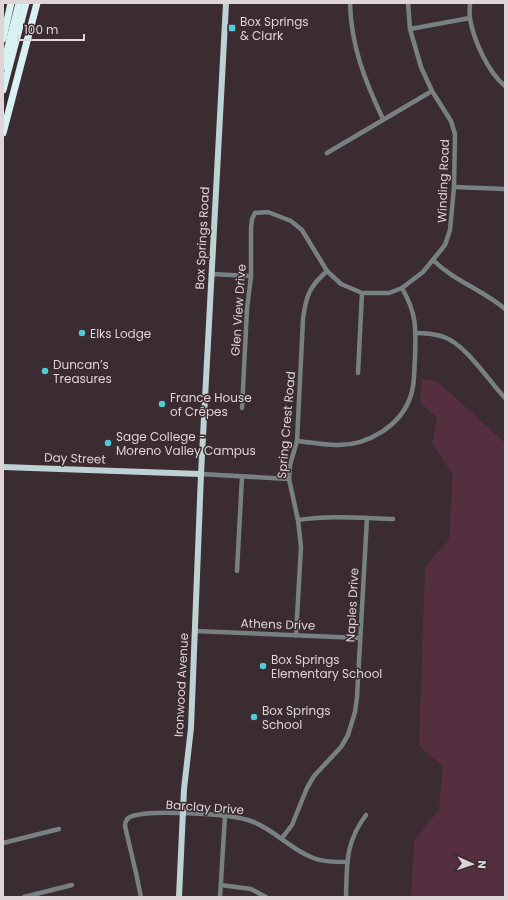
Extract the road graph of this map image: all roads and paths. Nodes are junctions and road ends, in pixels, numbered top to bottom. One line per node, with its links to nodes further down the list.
1 (11, 3): 11 (highway)
2 (19, 3): 12 (highway)
3 (26, 3): 14 (highway)
4 (37, 3): 17 (highway)
5 (226, 3): 24 (main road, Box Springs Road)
6 (350, 3): 16 (street)
7 (408, 3): 10 (street, Winding Road)
8 (470, 3): 9 (street)
9 (470, 18): 10 (street); 13 (street)
10 (410, 29): 15 (street, Winding Road)
11 (3, 39)
12 (3, 67)
13 (505, 86)
14 (3, 90)
15 (432, 91): 16 (street); 19 (street, Winding Road)
16 (383, 119): 18 (street)
17 (3, 133)
18 (327, 153)
19 (454, 187): 20 (street); 22 (street, Winding Road)
20 (505, 189)
21 (255, 213): 23 (street, Winding Road); 25 (street, Glen View Drive)
22 (433, 260): 26 (street, Winding Road); 28 (street)
23 (327, 271): 27 (street, Winding Road); 33 (street, Spring Crest Road)
24 (211, 274): 25 (street); 35 (main road, Box Springs Road)
25 (251, 276): 32 (street, Glen View Drive)
26 (402, 288): 27 (street, Winding Road); 29 (street)
27 (362, 293): 30 (street)
28 (505, 310)
29 (416, 333): 31 (street); 33 (street)
30 (358, 373)
31 (505, 398)
32 (242, 408)
33 (296, 441): 37 (street, Spring Crest Road)
34 (3, 467): 35 (main road, Day Street)
35 (201, 474): 36 (street, Day Street); 42 (main road, Ironwood Avenue)
36 (242, 477): 37 (street, Day Street); 41 (street)
37 (289, 479): 40 (street, Spring Crest Road)
38 (367, 518): 39 (street); 40 (street); 44 (street, Naples Drive)
39 (393, 519)
40 (298, 520): 43 (street, Spring Crest Road)
41 (237, 571)
42 (196, 631): 43 (street, Athens Drive); 45 (main road, Ironwood Avenue)
43 (296, 635): 44 (street, Athens Drive)
44 (360, 638): 49 (street, Naples Drive)
45 (183, 814): 47 (street, Barclay Drive); 55 (street, Barclay Drive); 56 (main road, Ironwood Avenue)
46 (366, 814): 51 (street)
47 (224, 816): 49 (street, Barclay Drive); 53 (street)
48 (59, 829): 50 (street)
49 (282, 838): 51 (street, Barclay Drive)
50 (3, 843)
51 (347, 862): 59 (street)
52 (72, 885): 54 (street)
53 (221, 885): 57 (street); 58 (street)
54 (24, 897)
55 (140, 897)
56 (179, 897)
57 (220, 897)
58 (266, 897)
59 (346, 897)

